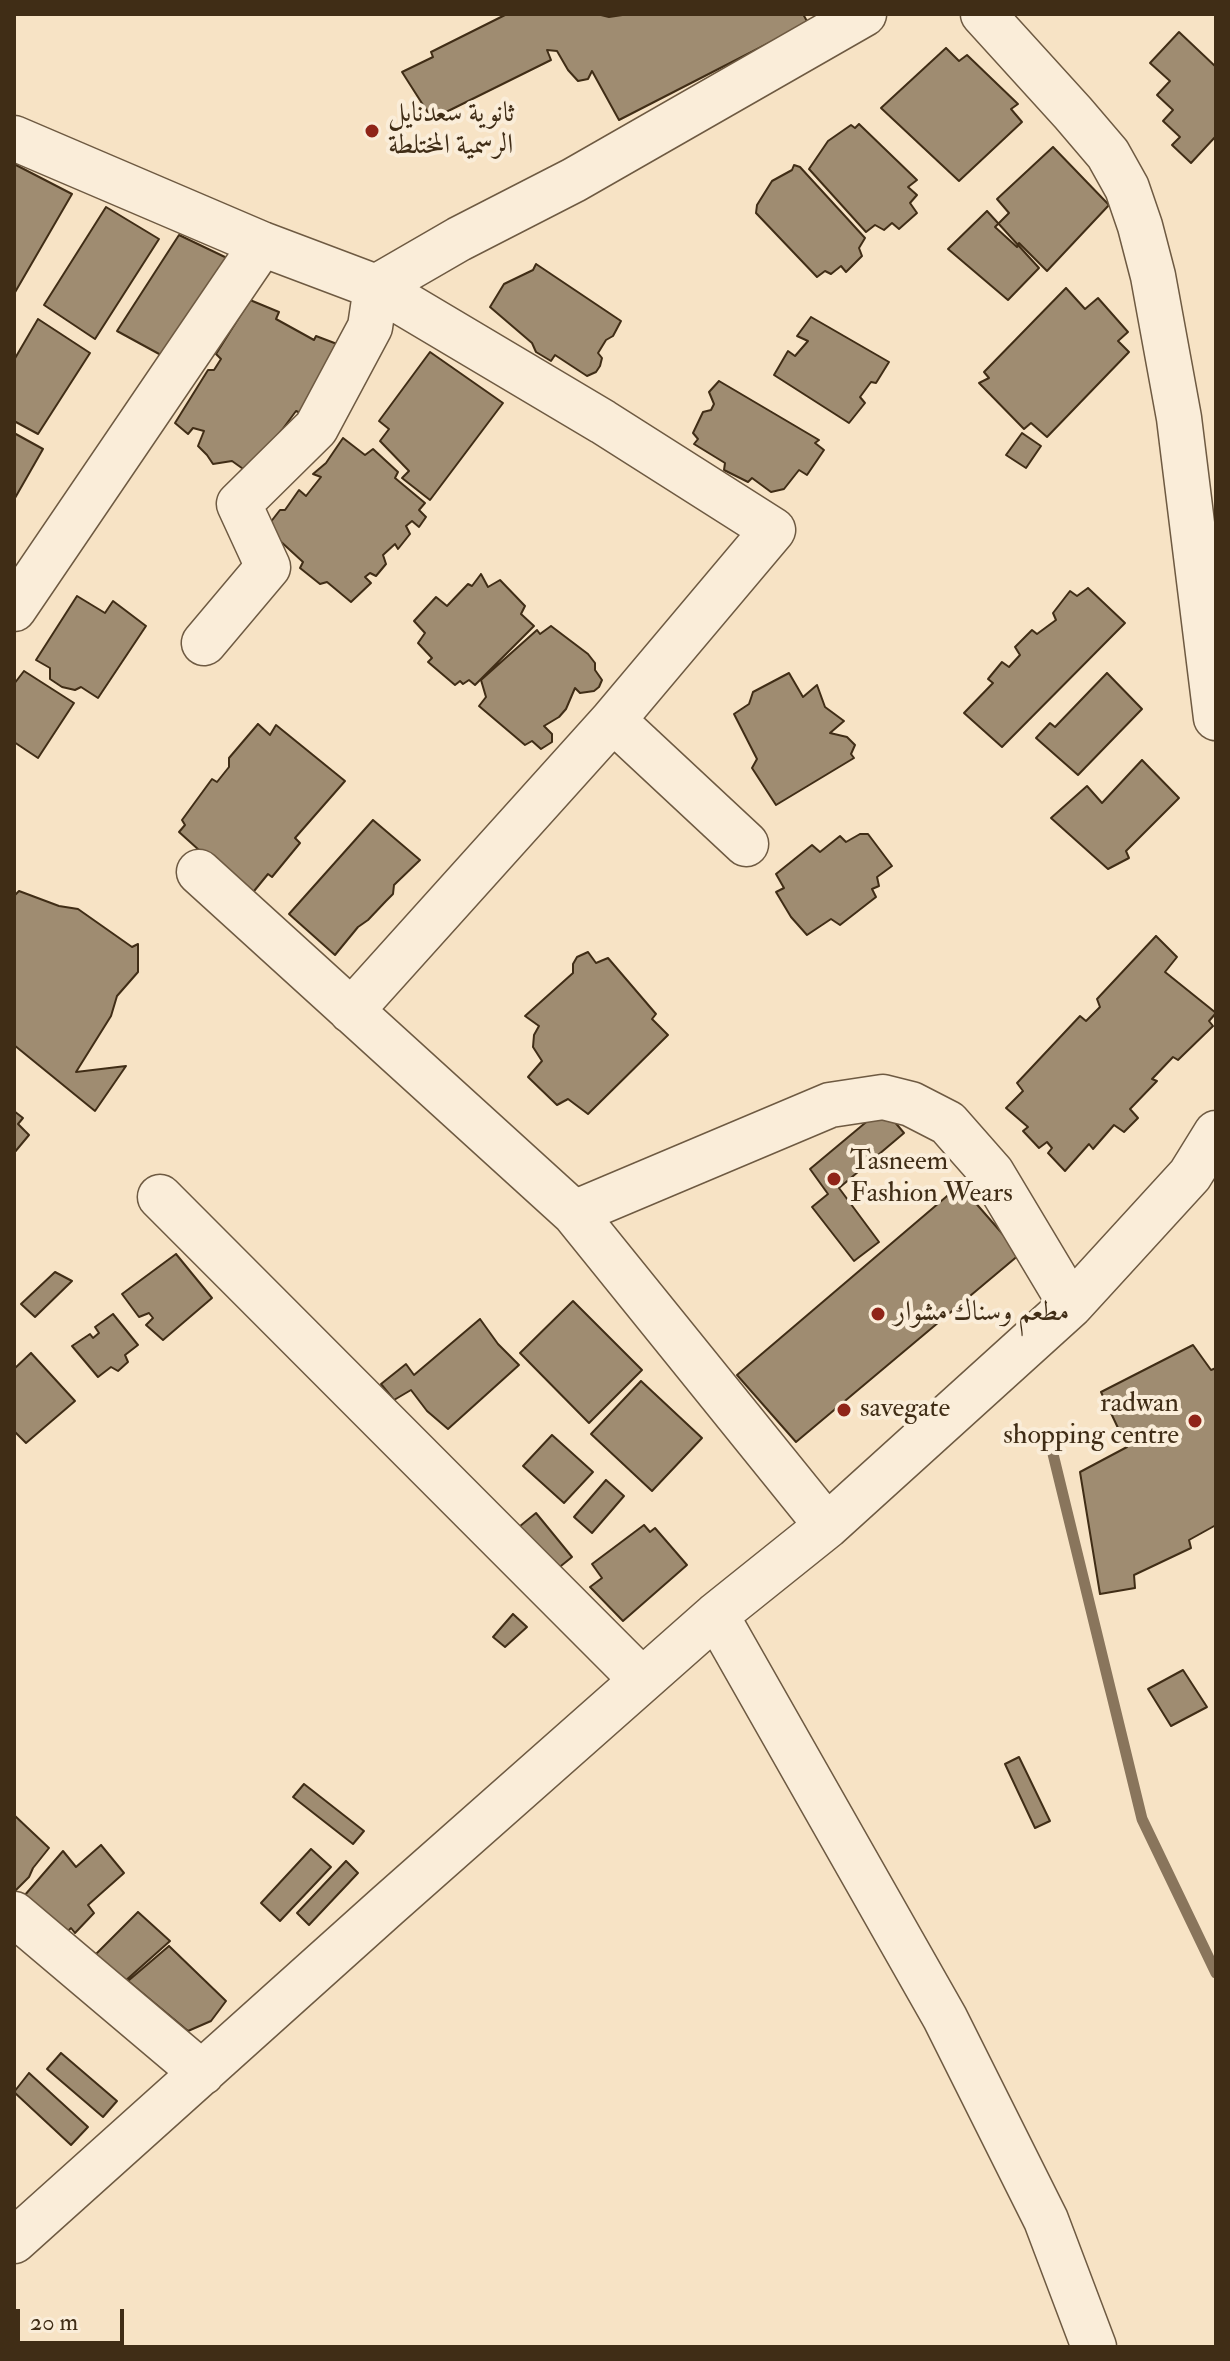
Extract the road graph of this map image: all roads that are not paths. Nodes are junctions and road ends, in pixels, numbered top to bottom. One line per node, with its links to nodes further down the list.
1 (864, 14): 5 (street)
2 (983, 14): 8 (street)
3 (14, 138): 4 (street)
4 (262, 244): 5 (street); 6 (street)
5 (376, 287): 7 (street); 9 (street)
6 (14, 609)
7 (204, 643)
8 (1216, 718)
9 (613, 720): 10 (street); 12 (street)
10 (746, 844)
11 (199, 872): 12 (street)
12 (351, 1011): 15 (street)
13 (1216, 1133): 16 (street)
14 (160, 1197): 19 (street)
15 (574, 1213): 16 (street); 17 (street)
16 (1071, 1305): 17 (street)
17 (827, 1526): 18 (street)
18 (716, 1615): 19 (street); 23 (street)
19 (642, 1680): 21 (street)
20 (14, 1914): 21 (street)
21 (202, 2073): 22 (street)
22 (14, 2241)
23 (1094, 2347)

